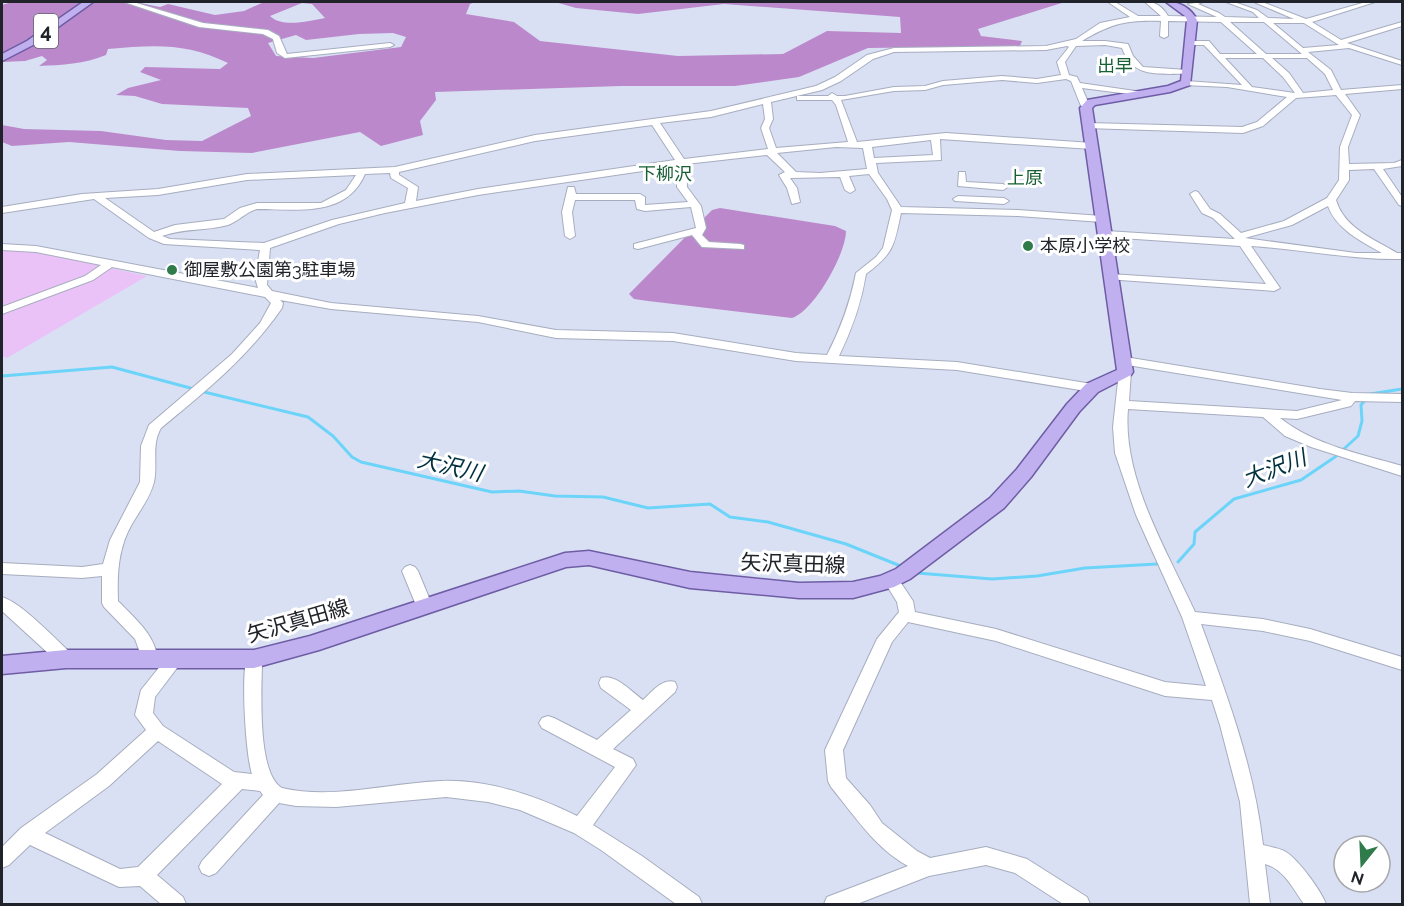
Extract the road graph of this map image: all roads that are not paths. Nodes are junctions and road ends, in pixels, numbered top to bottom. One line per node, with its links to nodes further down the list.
1 (88, 2): 25 (main road, 4)
2 (128, 2): 20 (street)
3 (1112, 2): 10 (street)
4 (1148, 2): 9 (street)
5 (1200, 2): 12 (street)
6 (1229, 2): 13 (street)
7 (1257, 2): 14 (street)
8 (1372, 2): 14 (street)
9 (1169, 9): 10 (street); 11 (main road); 16 (street)
10 (1136, 18): 19 (street)
11 (1192, 20): 12 (street); 18 (main road)
12 (1225, 21): 13 (street); 24 (street)
13 (1267, 21): 14 (street); 22 (street)
14 (1306, 21): 17 (street)
15 (1402, 24): 17 (street)
16 (1164, 36)
17 (1341, 42): 21 (street)
18 (1191, 43): 23 (street); 28 (main road)
19 (1070, 44): 27 (street); 28 (street); 30 (street)
20 (390, 45)
21 (1350, 46): 22 (street); 26 (street)
22 (1304, 53): 24 (street); 33 (street)
23 (1220, 56): 24 (street); 32 (street)
24 (1264, 56): 35 (street)
25 (2, 58)
26 (1402, 63)
27 (1066, 77): 29 (street); 37 (street)
28 (1186, 77): 32 (street); 34 (main road)
29 (1077, 85): 34 (street); 39 (street)
30 (827, 86): 36 (street); 37 (street)
31 (1402, 87): 33 (street)
32 (1250, 89): 35 (street)
33 (1340, 92): 35 (street); 50 (street)
34 (1142, 94): 39 (main road)
35 (1297, 96): 41 (street)
36 (787, 97): 37 (street); 38 (street)
37 (834, 99): 43 (street)
38 (767, 102): 40 (street); 46 (street)
39 (1088, 105): 41 (main road)
40 (655, 122): 48 (street); 52 (street)
41 (1088, 126): 45 (main road)
42 (935, 136): 44 (street); 45 (street); 47 (street)
43 (853, 144): 44 (street); 46 (street)
44 (867, 145): 47 (street)
45 (1092, 147): 74 (main road)
46 (771, 151): 48 (street); 57 (street)
47 (869, 161): 53 (street)
48 (681, 162): 58 (street); 70 (street)
49 (1402, 163): 51 (street)
50 (1343, 167): 51 (street); 65 (street)
51 (1377, 167): 60 (street)
52 (395, 170): 54 (street); 69 (street)
53 (873, 171): 55 (street); 72 (street)
54 (361, 172): 62 (street); 76 (street)
55 (843, 174): 57 (street); 59 (street)
56 (962, 174): 66 (street)
57 (793, 175): 67 (street)
58 (572, 179): 63 (street); 69 (street)
59 (850, 190)
60 (1398, 190): 68 (street)
61 (1195, 194): 78 (street)
62 (100, 195): 71 (street); 76 (street)
63 (571, 197): 70 (street); 77 (street)
64 (958, 199): 66 (street)
65 (1331, 200): 78 (street); 83 (street)
66 (1004, 201): 73 (street)
67 (795, 202)
68 (1402, 203)
69 (410, 204): 79 (street)
70 (695, 204): 75 (street)
71 (2, 210)
72 (897, 210): 73 (street); 88 (street)
73 (1005, 213): 74 (street)
74 (1104, 227): 78 (street); 85 (main road)
75 (699, 230): 80 (street); 82 (street)
76 (153, 236): 79 (street)
77 (570, 237)
78 (1241, 239): 83 (street); 85 (street)
79 (265, 246): 86 (street)
80 (638, 246)
81 (2, 247): 84 (street)
82 (740, 247)
83 (1400, 258)
84 (108, 265): 86 (street); 87 (street)
85 (1110, 277): 89 (main road)
86 (273, 296): 88 (street); 97 (street)
87 (2, 311)
88 (831, 359): 90 (street)
89 (1125, 367): 90 (main road, 矢沢真田線); 91 (street); 93 (street)
90 (1092, 388): 99 (main road, 矢沢真田線)
91 (1352, 397): 92 (street); 94 (street)
92 (1402, 398)
93 (1123, 405): 94 (street); 103 (street)
94 (1268, 415): 95 (street)
95 (1402, 471)
96 (2, 568): 97 (street)
97 (109, 570): 105 (street)
98 (410, 571): 101 (street)
99 (892, 581): 101 (main road, 矢沢真田線); 102 (street)
100 (2, 603): 104 (street)
101 (424, 605): 106 (main road, 矢沢真田線)
102 (907, 616): 112 (street); 124 (street)
103 (1190, 617): 108 (street); 112 (street)
104 (66, 659): 105 (main road, 矢沢真田線); 109 (main road, 矢沢真田線)
105 (150, 659): 107 (main road, 矢沢真田線)
106 (254, 659): 107 (main road, 矢沢真田線); 118 (street)
107 (175, 660): 115 (street)
108 (1402, 663)
109 (2, 665)
110 (607, 683): 113 (street)
111 (669, 687): 113 (street)
112 (1218, 694): 121 (street)
113 (644, 710): 116 (street)
114 (548, 723): 116 (street)
115 (157, 731): 117 (street); 120 (street)
116 (599, 750): 119 (street)
117 (238, 781): 118 (street); 125 (street)
118 (269, 788): 119 (street); 123 (street)
119 (581, 826): 127 (street)
120 (28, 834): 122 (street); 125 (street)
121 (1256, 852): 130 (street); 131 (street)
122 (2, 859)
123 (209, 867)
124 (929, 867): 128 (street); 129 (street)
125 (142, 876): 126 (street)
126 (176, 904)
127 (692, 904)
128 (834, 904)
129 (1080, 904)
130 (1260, 904)
131 (1316, 904)

